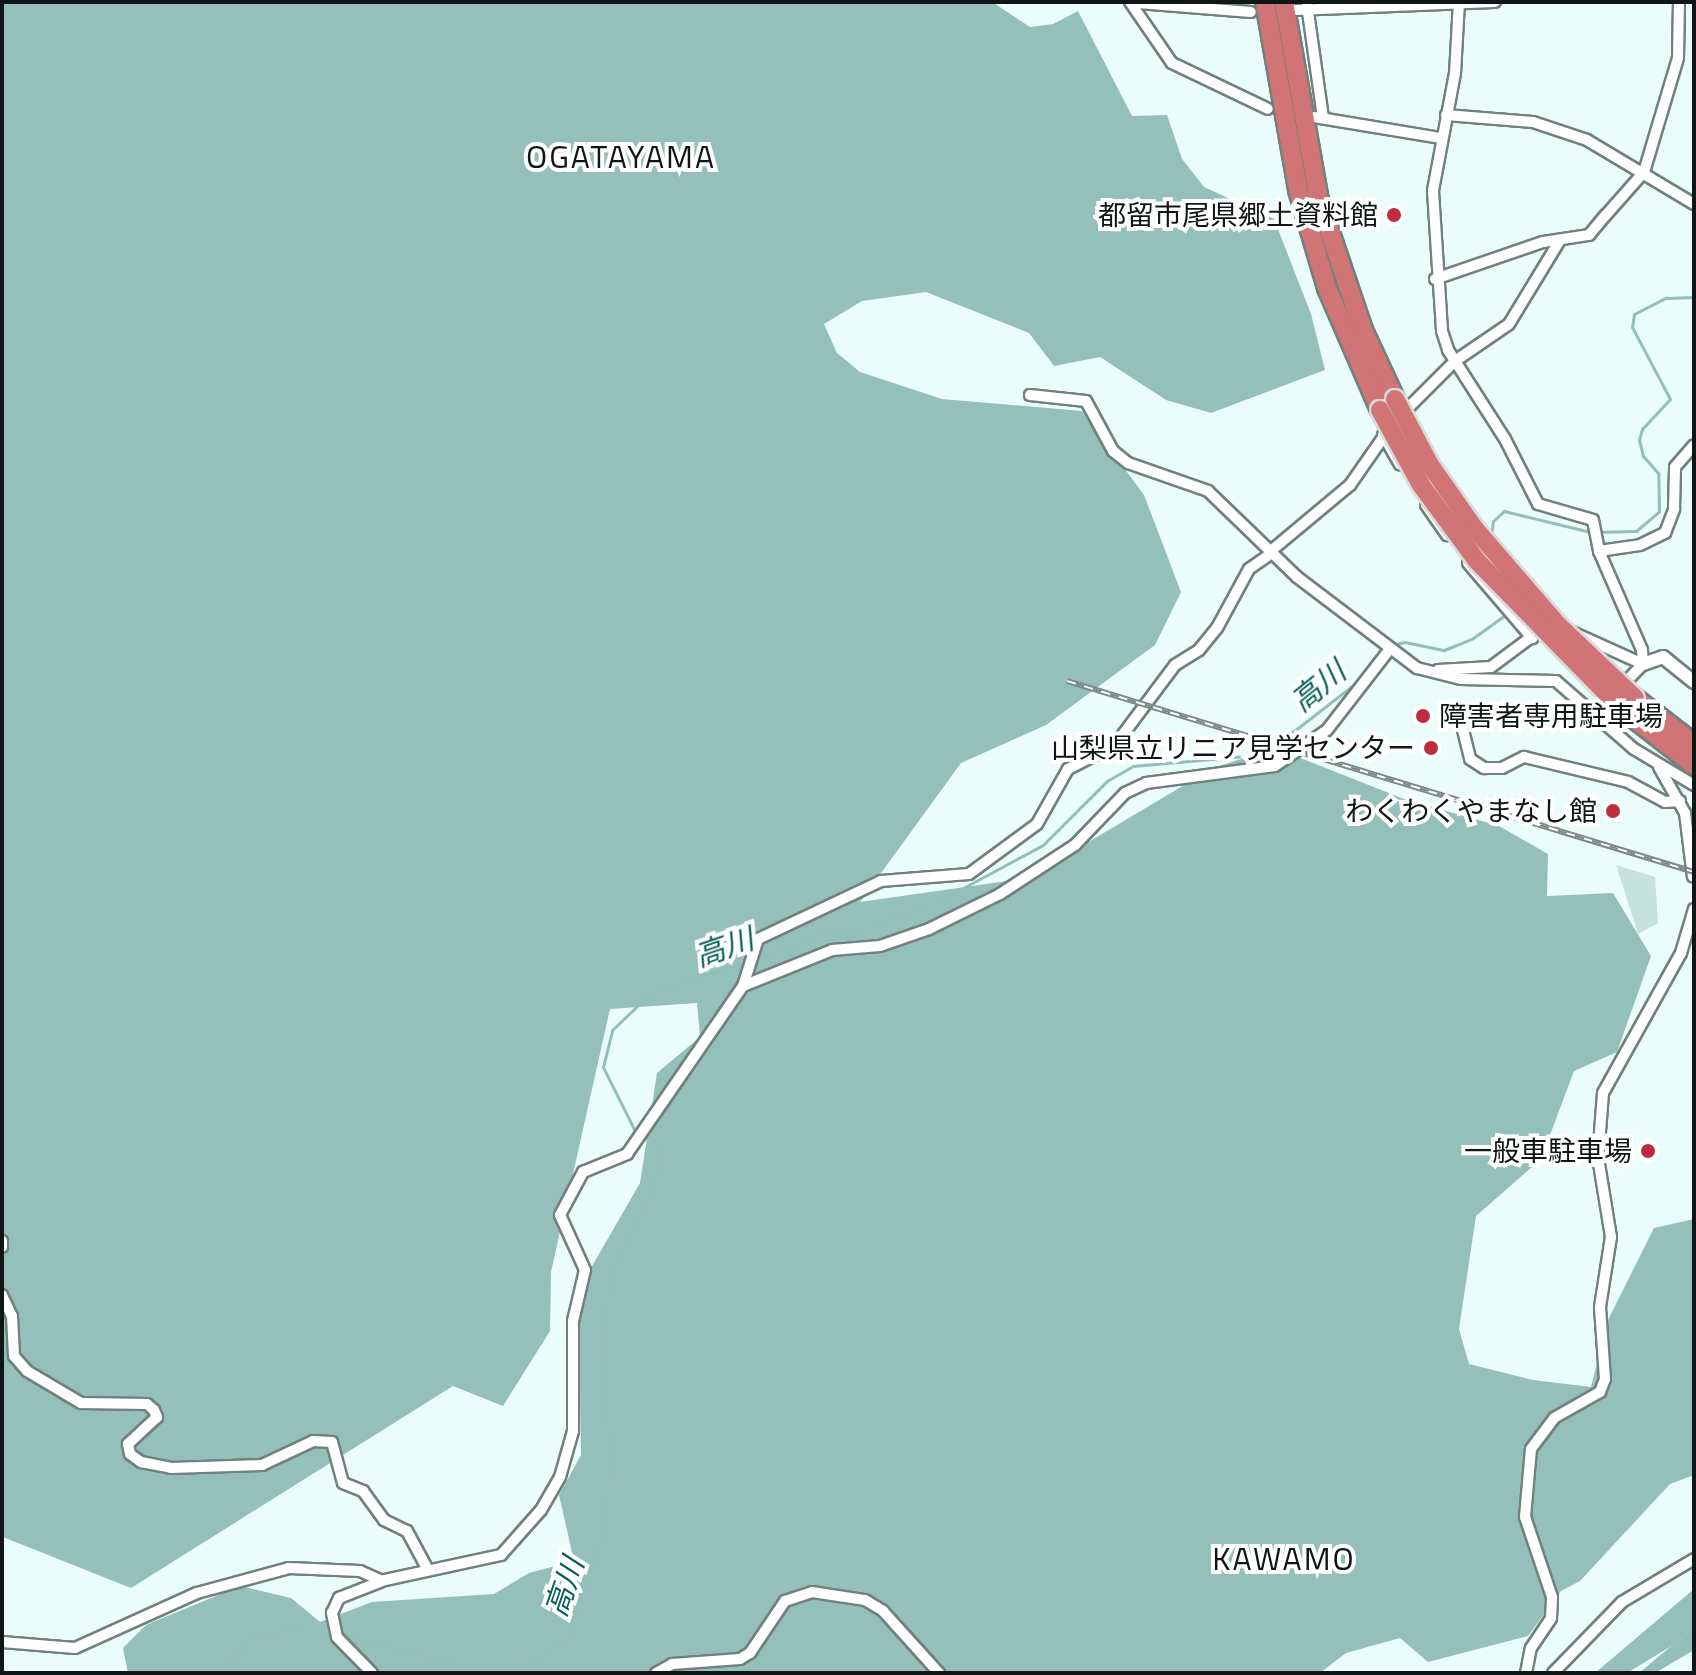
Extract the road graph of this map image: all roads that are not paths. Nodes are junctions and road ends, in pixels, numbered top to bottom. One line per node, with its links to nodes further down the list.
1 (1495, 2): 4 (street)
2 (1679, 2): 11 (street)
3 (1136, 4): 7 (street); 8 (street)
4 (1460, 4): 5 (street); 9 (street)
5 (1307, 5): 6 (street); 10 (street)
6 (1289, 6): 17 (highway)
7 (1258, 7): 17 (highway)
8 (1268, 109)
9 (1446, 115): 10 (street); 11 (street)
10 (1441, 138): 14 (street)
11 (1644, 172): 12 (street); 13 (street)
12 (1694, 204)
13 (1560, 240): 14 (street); 15 (street)
14 (1435, 279): 15 (street)
15 (1455, 361): 18 (street); 20 (street)
16 (1030, 395): 21 (street)
17 (1388, 404): 27 (highway, bridge)
18 (1383, 435): 21 (street); 22 (street)
19 (1694, 445): 20 (street)
20 (1598, 548): 24 (street)
21 (1272, 551): 23 (street); 37 (street)
22 (1532, 638): 24 (street); 25 (street)
23 (1389, 650): 25 (street); 37 (street)
24 (1643, 664): 26 (street); 28 (street)
25 (1417, 668): 28 (street)
26 (1694, 682)
27 (1629, 704): 30 (highway); 32 (highway)
28 (1592, 717): 31 (street)
29 (1462, 726): 34 (street)
30 (1694, 744)
31 (1655, 762): 33 (street); 34 (street)
32 (1694, 765)
33 (1694, 785)
34 (1680, 801): 35 (street)
35 (1693, 877)
36 (1694, 909): 49 (street)
37 (743, 986): 42 (street)
38 (2, 1241): 39 (street)
39 (2, 1247)
40 (2, 1295): 42 (street)
41 (1694, 1559): 50 (street)
42 (428, 1570): 43 (street)
43 (385, 1580): 44 (street); 46 (street)
44 (2, 1642)
45 (712, 1668): 47 (street); 48 (street)
46 (372, 1673)
47 (656, 1673)
48 (939, 1673)
49 (1526, 1673)
50 (1553, 1673)

